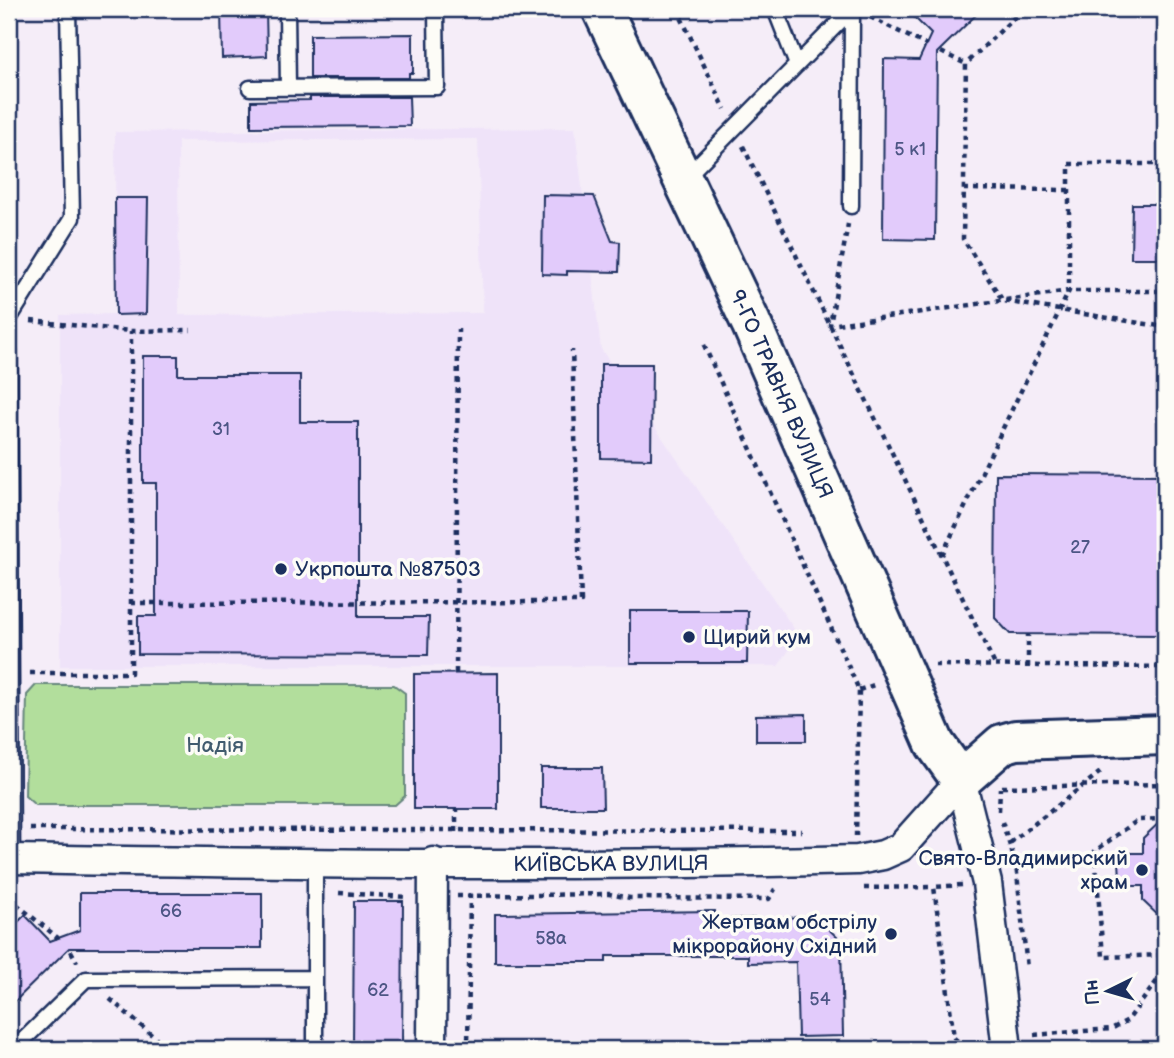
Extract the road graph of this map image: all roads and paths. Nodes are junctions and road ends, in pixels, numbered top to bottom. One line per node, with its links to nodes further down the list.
1 (68, 9): 26 (lane)
2 (287, 9): 15 (lane)
3 (436, 9): 15 (lane)
4 (602, 9): 18 (street, 9-ГО ТРАВНЯ ВУЛИЦЯ)
5 (677, 9): 17 (path)
6 (775, 9): 13 (lane)
7 (1023, 9): 12 (path)
8 (1164, 9): 16 (path)
9 (857, 11): 10 (path); 13 (lane); 21 (lane)
10 (926, 45)
11 (941, 52): 12 (path)
12 (966, 64): 19 (path)
13 (797, 65): 17 (lane)
14 (250, 88): 15 (lane)
15 (288, 88)
16 (1165, 118): 20 (path)
17 (735, 129): 18 (lane); 27 (path)
18 (682, 181): 44 (street, 9-ГО ТРАВНЯ ВУЛИЦЯ)
19 (964, 189): 20 (path); 24 (path)
20 (1069, 190): 22 (path)
21 (851, 206): 27 (path)
22 (1069, 291): 23 (path); 24 (path); 25 (path)
23 (1165, 291)
24 (1003, 301): 25 (path); 27 (path)
25 (1060, 310): 28 (path); 35 (path)
26 (16, 320): 31 (path)
27 (830, 325): 35 (path)
28 (1165, 327)
29 (458, 328): 36 (path)
30 (191, 330): 31 (path)
31 (131, 331): 37 (path)
32 (704, 345): 55 (path)
33 (9, 349): 42 (lane)
34 (572, 349): 36 (path)
35 (942, 555): 39 (path)
36 (456, 602): 37 (path); 43 (path)
37 (131, 603): 42 (path)
38 (1028, 634): 40 (path)
39 (996, 667): 40 (path); 44 (path)
40 (1028, 667): 41 (path)
41 (1165, 667)
42 (11, 673): 52 (lane)
43 (456, 673)
44 (907, 674): 46 (street, 9-ГО ТРАВНЯ ВУЛИЦЯ)
45 (1165, 735): 46 (street, КИЇВСЬКА ВУЛИЦЯ)
46 (961, 780): 59 (street, КИЇВСЬКА ВУЛИЦЯ); 63 (street)
47 (1085, 784): 48 (path); 49 (path); 57 (path)
48 (1165, 784)
49 (1001, 787)
50 (456, 809): 56 (path)
51 (1165, 819): 69 (path)
52 (11, 828): 56 (path); 58 (lane)
53 (814, 831): 56 (path)
54 (842, 831): 55 (path)
55 (855, 831): 59 (path)
56 (456, 832)
57 (1010, 843)
58 (10, 859): 61 (street, КИЇВСЬКА ВУЛИЦЯ)
59 (858, 860): 60 (street, КИЇВСЬКА ВУЛИЦЯ); 64 (path)
60 (433, 862): 61 (street, КИЇВСЬКА ВУЛИЦЯ); 76 (street)
61 (315, 864): 70 (lane)
62 (1019, 881): 63 (path)
63 (987, 883): 78 (path); 79 (street)
64 (858, 888)
65 (470, 895): 77 (path)
66 (9, 898): 68 (path)
67 (1161, 914): 69 (path)
68 (58, 938)
69 (1164, 955): 72 (path)
70 (315, 978): 71 (lane); 75 (lane)
71 (86, 979): 73 (lane); 74 (path)
72 (1034, 1035)
73 (14, 1049)
74 (168, 1049)
75 (315, 1049)
76 (432, 1049)
77 (468, 1049)
78 (967, 1049)
79 (1007, 1049)

